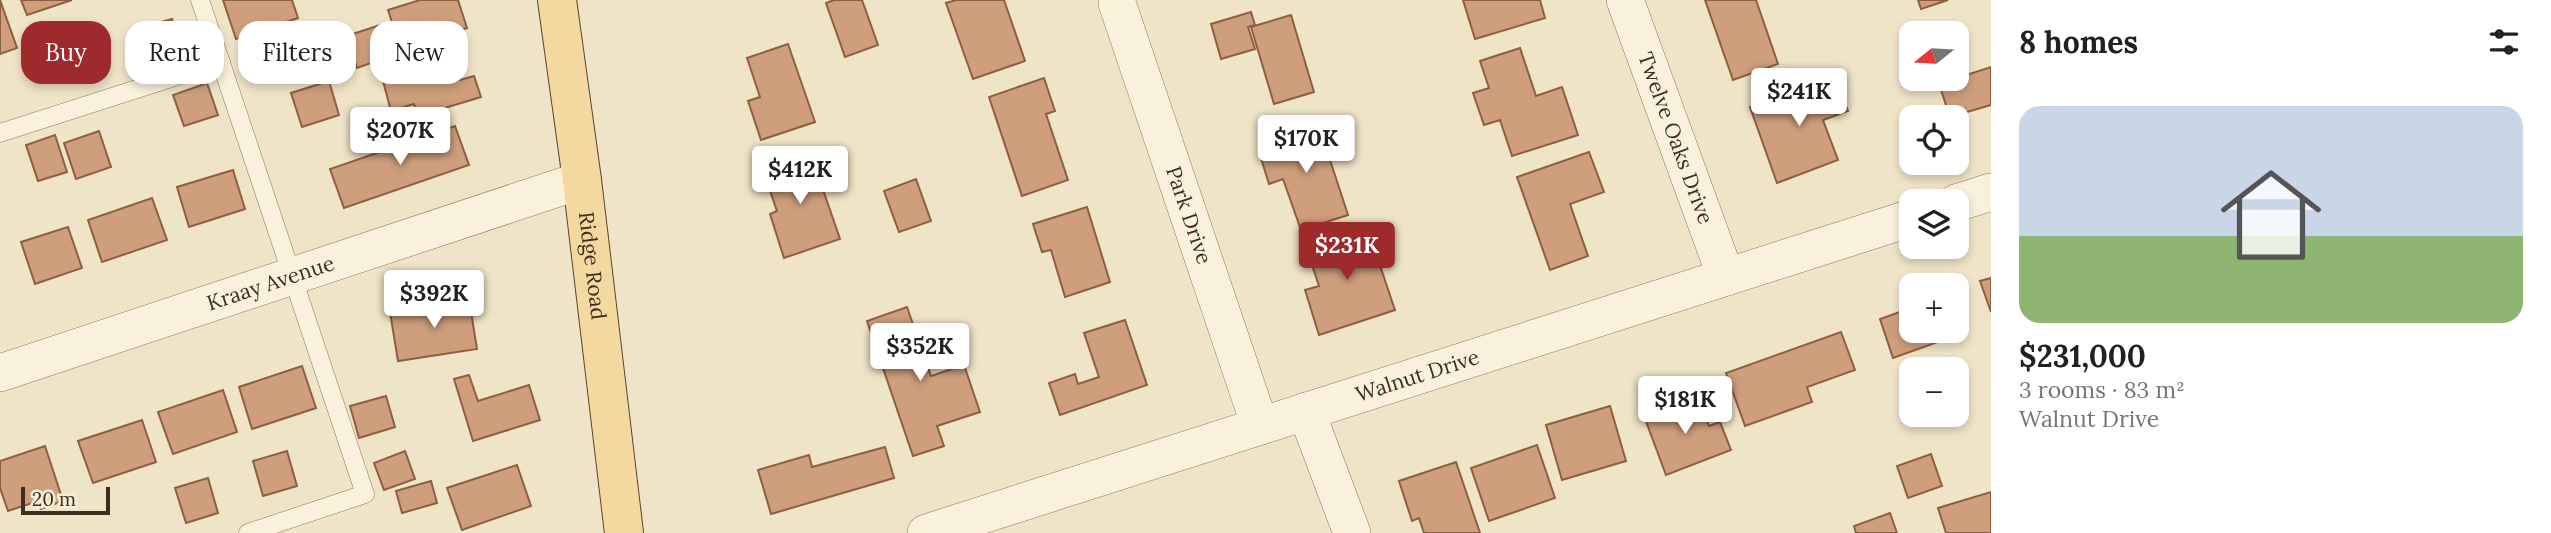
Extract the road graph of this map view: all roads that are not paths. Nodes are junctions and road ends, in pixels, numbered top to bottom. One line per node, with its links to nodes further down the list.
1 (200, 0): 5 (lane)
2 (557, 0): 9 (main road, Ridge Road)
3 (1625, 0): 14 (street, Twelve Oaks Drive)
4 (1117, 3): 17 (street, Park Drive)
5 (207, 21)
6 (224, 71): 13 (lane)
7 (153, 84): 8 (lane)
8 (0, 133)
9 (582, 180): 13 (street, Kraay Avenue); 20 (main road, Ridge Road)
10 (1991, 192): 11 (street)
11 (1969, 199)
12 (1899, 222): 14 (street, Walnut Drive)
13 (293, 277): 15 (street, Kraay Avenue); 18 (lane)
14 (1726, 277): 16 (street, Walnut Drive)
15 (0, 373)
16 (1306, 411): 17 (street, Walnut Drive); 22 (street)
17 (1260, 426): 21 (street, Walnut Drive)
18 (290, 526): 19 (lane)
19 (247, 533)
20 (624, 533)
21 (926, 533)
22 (1352, 533)

